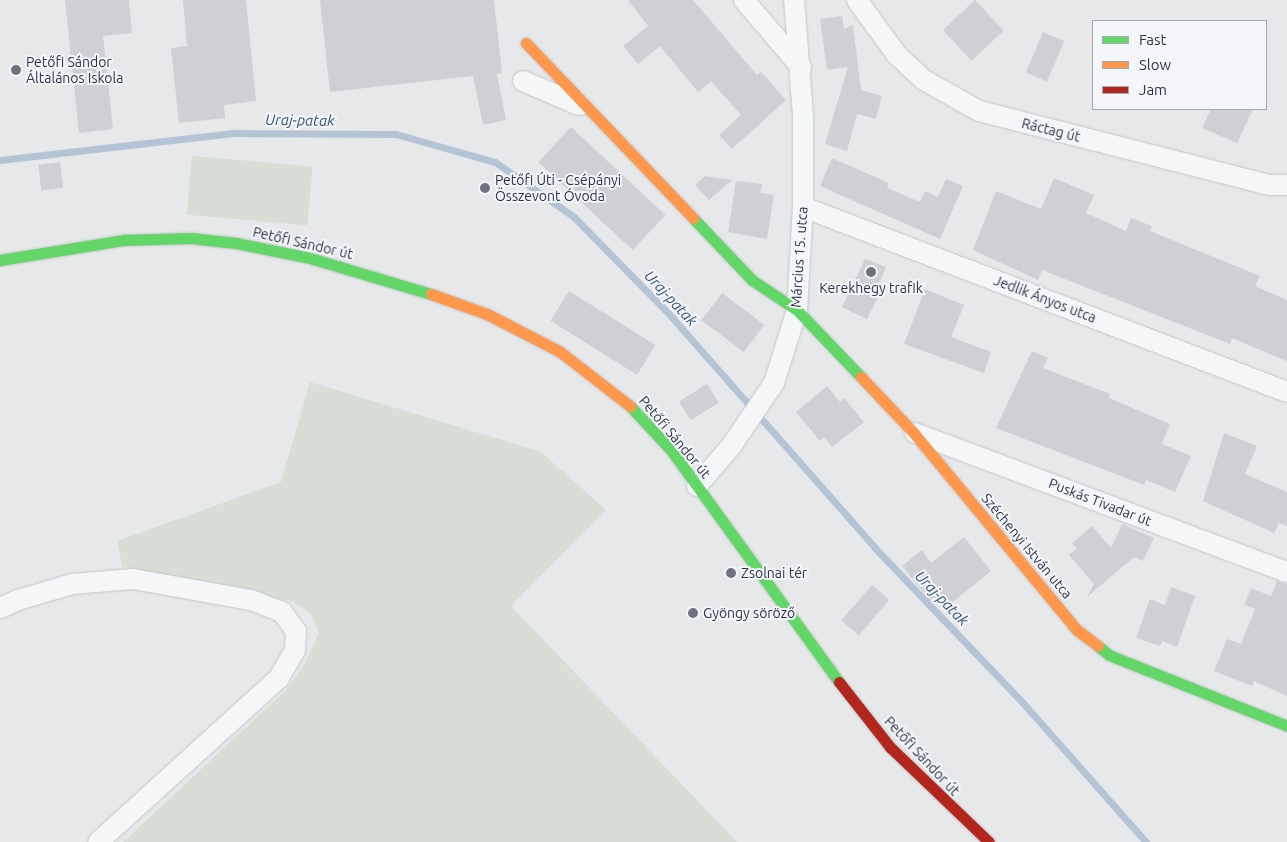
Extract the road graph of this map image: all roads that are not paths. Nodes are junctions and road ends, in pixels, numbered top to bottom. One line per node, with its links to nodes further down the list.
1 (744, 0): 5 (street)
2 (794, 0): 5 (street, Március 15. utca)
3 (857, 0): 8 (street, Ráctag út)
4 (526, 43): 7 (street, Széchenyi István utca)
5 (801, 67): 9 (street, Március 15. utca)
6 (524, 81): 7 (street)
7 (589, 110): 11 (street, Széchenyi István utca)
8 (1287, 185)
9 (803, 207): 11 (street, Március 15. utca); 12 (street, Jedlik Ányos utca)
10 (0, 260): 14 (street, Petőfi Sándor út)
11 (796, 310): 13 (street, Széchenyi István utca); 14 (street, Március 15. utca)
12 (1287, 392)
13 (913, 432): 15 (street, Puskás Tivadar út); 17 (street, Széchenyi István utca)
14 (697, 486): 19 (street, Petőfi Sándor út)
15 (1287, 572)
16 (0, 608): 18 (street)
17 (1287, 726)
18 (98, 842)
19 (989, 842)

